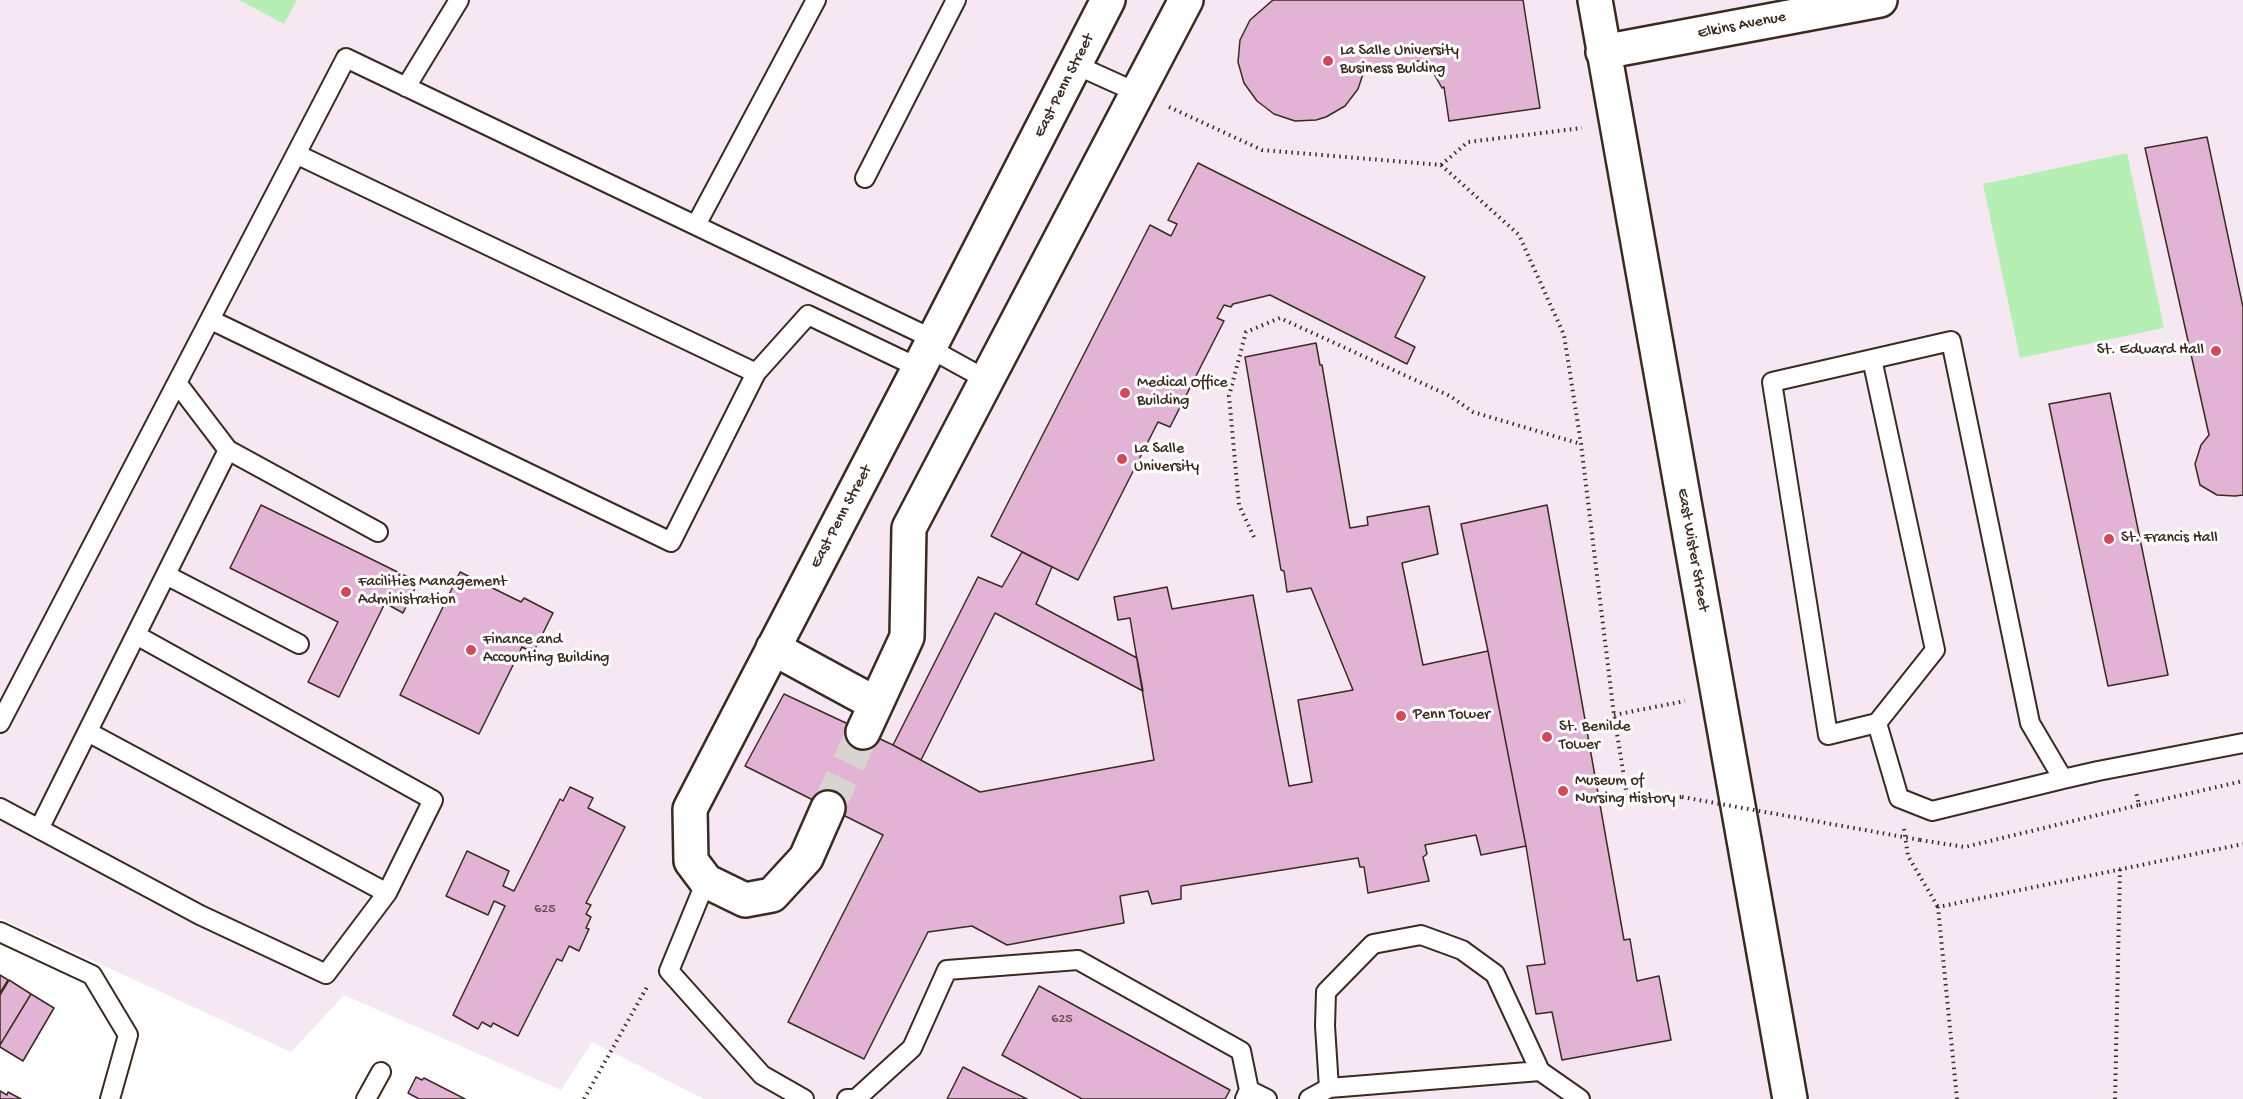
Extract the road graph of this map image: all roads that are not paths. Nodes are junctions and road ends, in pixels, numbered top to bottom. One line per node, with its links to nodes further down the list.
1 (459, 0): 10 (lane)
2 (816, 0): 14 (lane)
3 (956, 0): 13 (lane)
4 (1108, 0): 9 (street, East Penn Street)
5 (1186, 0): 11 (street)
6 (1595, 0): 8 (street, East Wister Street)
7 (1880, 0): 8 (street, Elkins Avenue)
8 (1603, 52): 49 (street, East Wister Street)
9 (1076, 64): 11 (lane); 16 (street, East Penn Street)
10 (406, 87): 12 (lane); 14 (lane)
11 (1138, 93): 19 (street)
12 (296, 154): 15 (lane); 18 (lane)
13 (865, 177)
14 (696, 225): 16 (lane)
15 (211, 320): 18 (lane); 20 (lane)
16 (927, 352): 18 (lane); 19 (lane); 26 (street, East Penn Street)
17 (1872, 359): 28 (lane); 28 (lane); 31 (lane)
18 (756, 373)
19 (987, 380): 26 (street)
20 (177, 382): 21 (lane); 27 (lane)
21 (228, 450): 22 (lane); 23 (lane)
22 (378, 532)
23 (166, 575): 24 (lane); 25 (lane)
24 (136, 635): 29 (lane); 36 (lane)
25 (299, 644)
26 (773, 648): 35 (street, East Penn Street)
27 (0, 723)
28 (1877, 723): 31 (lane)
29 (88, 732): 34 (lane); 36 (lane)
30 (2243, 743): 31 (lane)
31 (2063, 779)
32 (0, 808): 34 (lane)
33 (828, 808): 35 (street)
34 (39, 829): 36 (lane)
35 (706, 881): 44 (lane)
36 (387, 893)
37 (0, 932): 42 (lane)
38 (1540, 1071): 40 (lane); 40 (lane); 48 (lane)
39 (381, 1072): 43 (lane)
40 (1337, 1092): 47 (lane)
41 (1247, 1095): 45 (lane); 46 (lane)
42 (110, 1099)
43 (366, 1099)
44 (804, 1099)
45 (847, 1099)
46 (1267, 1099)
47 (1309, 1099)
48 (1580, 1099)
49 (1790, 1099)

